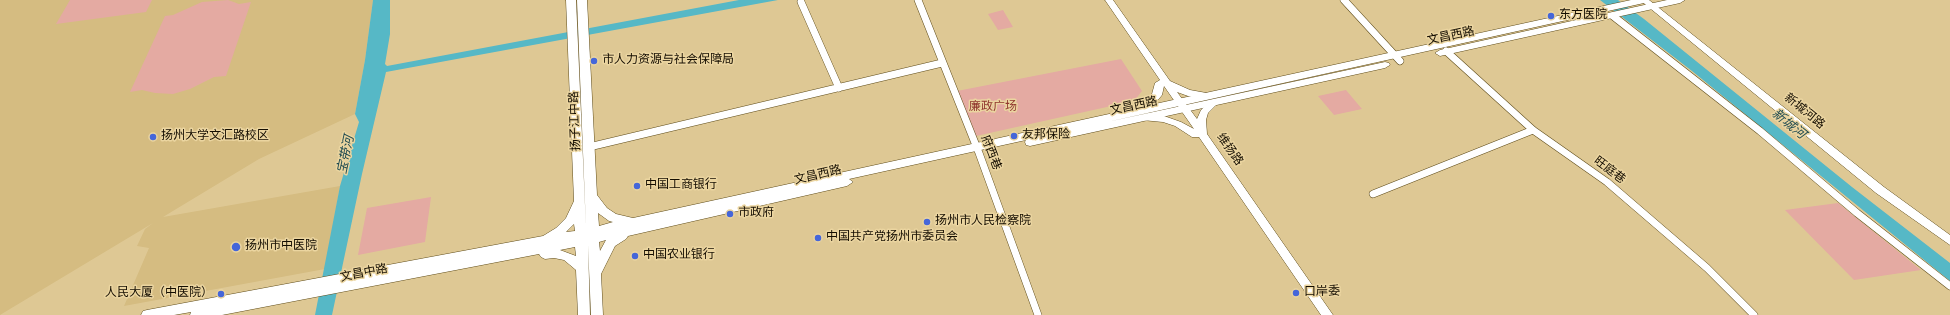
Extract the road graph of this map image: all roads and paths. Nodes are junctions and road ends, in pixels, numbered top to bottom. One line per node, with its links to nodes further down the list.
1 (571, 0): 11 (main road, 扬子江中路)
2 (582, 0): 11 (main road, 扬子江中路)
3 (918, 0): 14 (street, 府西巷)
4 (1103, 0): 15 (main road, 维扬路)
5 (1109, 0): 15 (main road, 维扬路)
6 (1344, 0): 13 (street)
7 (1680, 0): 9 (main road, 文昌西路)
8 (801, 2): 16 (street)
9 (1646, 2): 10 (main road, 文昌西路); 10 (main road, 文昌西路); 31 (main road, 新城河路)
10 (1612, 13): 12 (main road, 文昌西路); 13 (main road, 文昌西路); 36 (street)
11 (578, 34): 22 (main road, 扬子江中路); 26 (main road, 扬子江中路)
12 (1446, 51): 13 (main road, 文昌西路); 20 (street, 旺庭巷)
13 (1397, 58): 17 (main road, 文昌西路)
14 (942, 63): 16 (street); 23 (street, 府西巷)
15 (1163, 83): 17 (main road); 18 (main road, 维扬路); 19 (main road)
16 (840, 88): 22 (street)
17 (1211, 100): 18 (main road, 文昌西路); 21 (main road)
18 (1180, 107): 19 (main road, 文昌西路); 21 (main road, 维扬路)
19 (1145, 114): 21 (main road); 23 (main road, 文昌西路)
20 (1533, 130): 24 (street); 45 (street, 旺庭巷)
21 (1199, 135): 43 (main road, 维扬路); 44 (main road, 维扬路)
22 (590, 147): 25 (main road, 扬子江中路)
23 (977, 150): 27 (main road, 文昌西路); 42 (street, 府西巷)
24 (1373, 194)
25 (592, 197): 27 (main road); 28 (main road, 扬子江中路)
26 (579, 198): 29 (main road, 扬子江中路); 30 (main road)
27 (631, 227): 28 (main road, 文昌西路); 34 (main road)
28 (594, 235): 29 (main road, 文昌中路); 34 (main road, 扬子江中路)
29 (580, 238): 30 (main road, 文昌中路); 32 (main road, 文昌中路); 33 (main road, 扬子江中路)
30 (542, 241): 35 (main road, 文昌中路)
31 (1950, 241)
32 (508, 256): 33 (main road); 35 (main road, 文昌中路)
33 (582, 268): 40 (main road, 扬子江中路)
34 (596, 276): 41 (main road, 扬子江中路)
35 (348, 282): 37 (main road, 文昌中路)
36 (1950, 286)
37 (316, 288): 38 (main road, 文昌中路); 39 (main road, 文昌中路)
38 (148, 315)
39 (196, 315)
40 (584, 315)
41 (597, 315)
42 (1038, 315)
43 (1319, 315)
44 (1327, 315)
45 (1754, 315)

